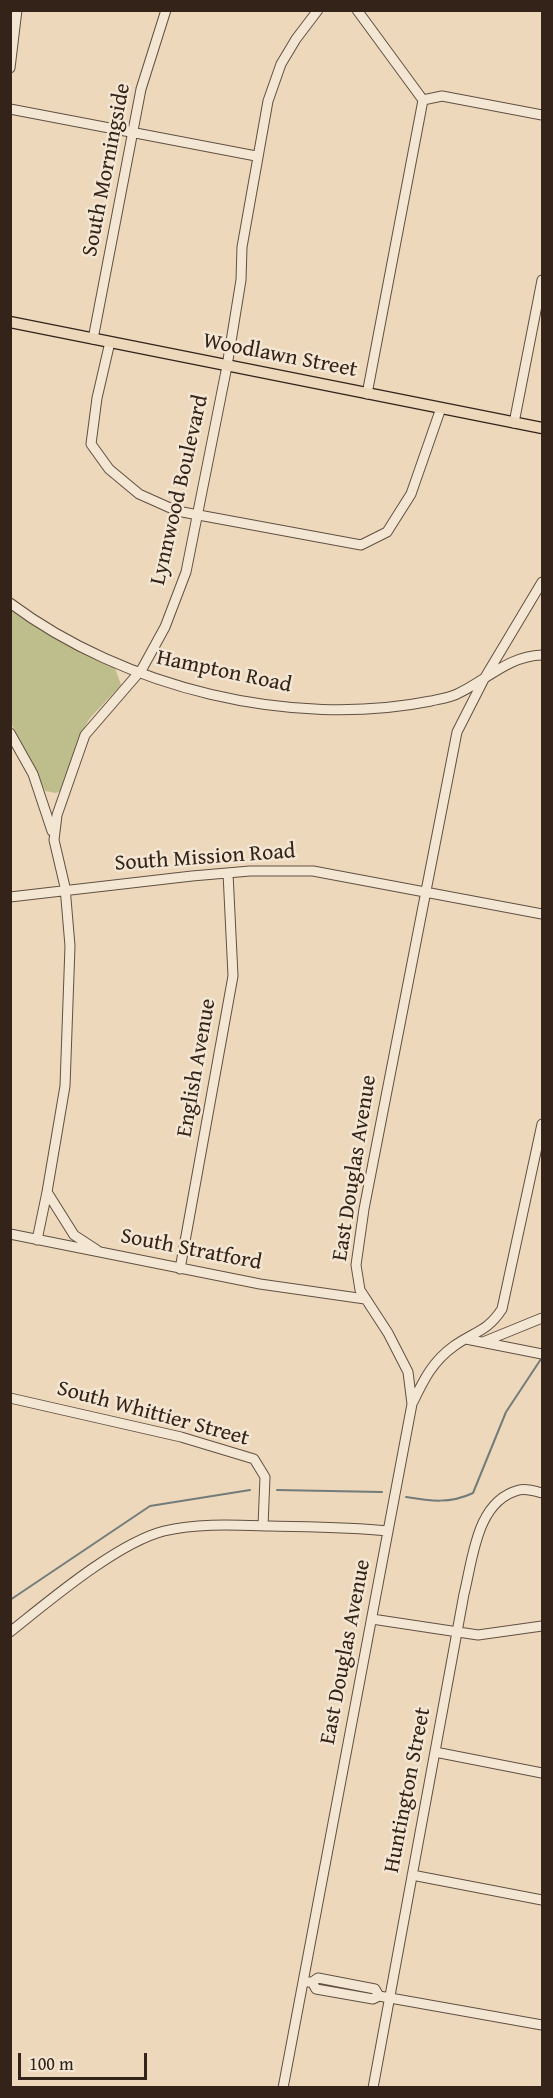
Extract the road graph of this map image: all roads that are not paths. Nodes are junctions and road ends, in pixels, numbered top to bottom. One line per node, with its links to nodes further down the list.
1 (17, 10): 5 (street)
2 (166, 10): 9 (street, South Morningside)
3 (318, 10): 10 (street, Lynnwood Boulevard)
4 (357, 10): 6 (street)
5 (10, 68)
6 (423, 100): 8 (street); 16 (street)
7 (10, 109): 9 (street)
8 (543, 115)
9 (134, 131): 10 (street); 13 (street, South Morningside)
10 (256, 156): 15 (street, Lynnwood Boulevard)
11 (542, 280): 18 (street)
12 (10, 322): 13 (main road, Woodlawn Street)
13 (93, 339): 14 (main road, Woodlawn Street)
14 (110, 342): 15 (main road, Woodlawn Street); 20 (street)
15 (228, 366): 16 (main road, Woodlawn Street); 20 (street, Lynnwood Boulevard)
16 (367, 394): 17 (main road, Woodlawn Street)
17 (441, 408): 18 (main road, Woodlawn Street); 20 (street)
18 (514, 423): 19 (main road, Woodlawn Street)
19 (543, 428)
20 (198, 515): 24 (street, Lynnwood Boulevard)
21 (543, 582): 25 (street, East Douglas Avenue)
22 (10, 603): 24 (street, Hampton Road)
23 (543, 655): 25 (street, Hampton Road)
24 (139, 673): 25 (street, Hampton Road); 27 (street, Lynnwood Boulevard)
25 (484, 679): 30 (street, East Douglas Avenue)
26 (10, 733): 27 (street)
27 (54, 840): 29 (street, Lynnwood Boulevard)
28 (228, 873): 29 (street, South Mission Road); 30 (street, South Mission Road); 38 (street, English Avenue)
29 (66, 890): 31 (street, South Mission Road); 34 (street, Lynnwood Boulevard)
30 (425, 892): 32 (street, South Mission Road); 39 (street, East Douglas Avenue)
31 (10, 897)
32 (543, 914)
33 (543, 1124): 41 (street)
34 (47, 1192): 36 (street, Lynnwood Boulevard); 37 (street)
35 (10, 1234): 36 (street, South Stratford)
36 (37, 1240): 37 (street, South Stratford)
37 (97, 1250): 38 (street, South Stratford)
38 (180, 1269): 39 (street, South Stratford)
39 (365, 1299): 45 (street, East Douglas Avenue)
40 (543, 1318): 42 (street)
41 (466, 1339): 42 (street); 45 (street)
42 (481, 1342): 43 (street)
43 (543, 1354)
44 (10, 1398): 47 (street, South Whittier Street)
45 (412, 1404): 48 (street, East Douglas Avenue)
46 (543, 1493): 52 (street, Huntington Street)
47 (263, 1526): 48 (street); 51 (street)
48 (388, 1532): 49 (street, East Douglas Avenue)
49 (372, 1619): 52 (street); 57 (street, East Douglas Avenue)
50 (543, 1626): 52 (street)
51 (10, 1632)
52 (457, 1633): 53 (street, Huntington Street)
53 (435, 1752): 54 (street); 55 (street, Huntington Street)
54 (543, 1773)
55 (412, 1875): 56 (street); 58 (street, Huntington Street)
56 (543, 1900)
57 (308, 1982): 58 (street); 60 (street, East Douglas Avenue)
58 (384, 1997): 59 (street); 61 (street, Huntington Street)
59 (543, 2025)
60 (283, 2088)
61 (373, 2088)

